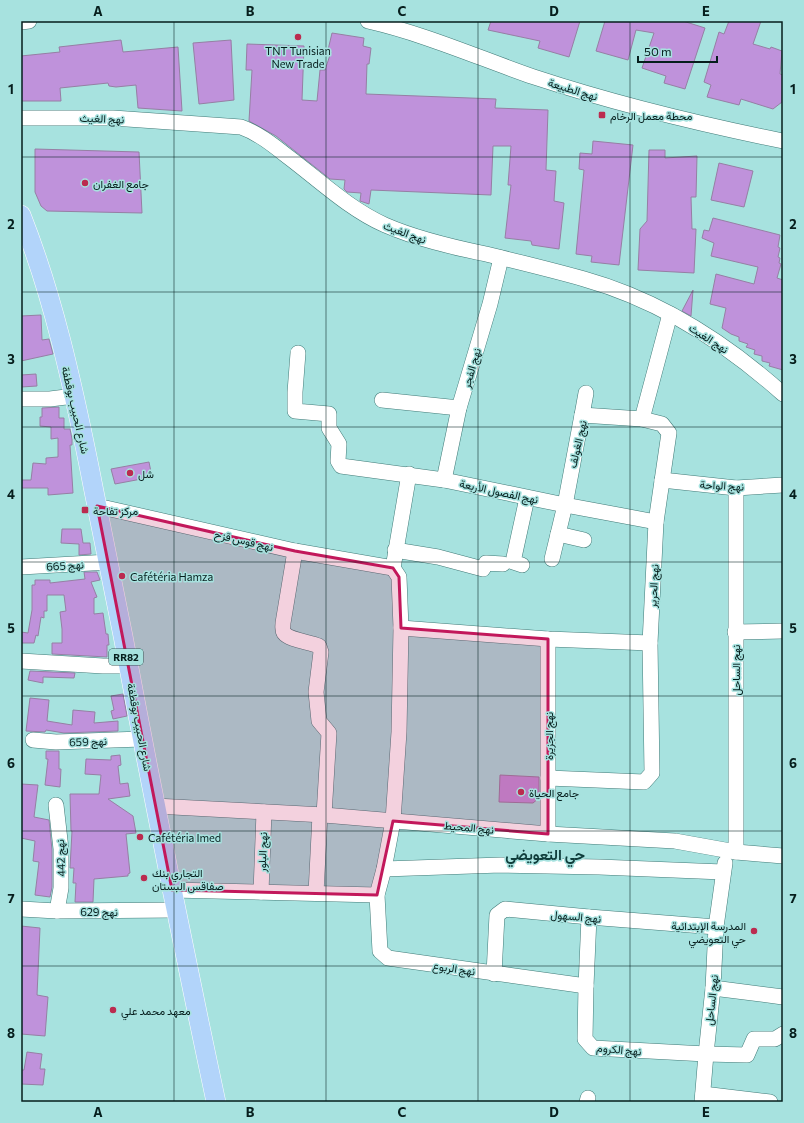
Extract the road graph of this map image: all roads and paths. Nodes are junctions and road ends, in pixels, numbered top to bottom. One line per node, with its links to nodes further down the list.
1 (29, 21): 3 (street)
2 (368, 21): 5 (street, نهج الطبيعة)
3 (21, 22)
4 (21, 118): 8 (street, نهج الغيث)
5 (783, 141)
6 (21, 216): 7 (main road, شارع الحبيب بوقطفة / RR82)
7 (25, 238): 13 (main road, شارع الحبيب بوقطفة / RR82)
8 (501, 258): 9 (street, نهج الغيث); 16 (street, نهج الفجر)
9 (670, 314): 12 (street, نهج الغيث); 18 (street)
10 (298, 352): 19 (street, نهج الفصول الأربعة)
11 (586, 393): 17 (street)
12 (783, 394)
13 (74, 396): 14 (street); 26 (main road, شارع الحبيب بوقطفة / RR82)
14 (21, 399)
15 (382, 400): 16 (street)
16 (459, 408): 20 (street, نهج الفجر)
17 (582, 415): 18 (street, نهج الغولف); 25 (street, نهج الغولف)
18 (642, 419): 21 (street, نهج الحرير)
19 (408, 474): 20 (street, نهج الفصول الأربعة); 30 (street)
20 (444, 480): 24 (street, نهج الفصول الأربعة)
21 (662, 480): 23 (street, نهج الواحة); 27 (street, نهج الحرير)
22 (783, 485): 23 (street, نهج الواحة)
23 (736, 488): 40 (street, نهج الساحل)
24 (527, 498): 25 (street, نهج الفصول الأربعة); 35 (street)
25 (565, 505): 27 (street, نهج الفصول الأربعة); 28 (street, نهج الغولف)
26 (97, 506): 31 (street, نهج قوس قزح); 33 (main road, شارع الحبيب بوقطفة / RR82)
27 (656, 522): 42 (street, نهج الحرير)
28 (558, 534): 29 (street); 32 (street, نهج الغولف)
29 (584, 540)
30 (396, 550): 34 (street); 37 (street)
31 (295, 551): 37 (street, نهج قوس قزح); 51 (street)
32 (552, 559)
33 (109, 562): 36 (street, نهج 665); 44 (main road, شارع الحبيب بوقطفة / RR82)
34 (503, 564)
35 (522, 565)
36 (21, 567)
37 (393, 568): 38 (street, نهج الربوع)
38 (400, 628): 41 (street); 52 (street, نهج الربوع)
39 (783, 631): 40 (street)
40 (735, 632): 54 (street, نهج الساحل)
41 (548, 639): 42 (street); 47 (street, نهج الجزيرة)
42 (650, 643): 47 (street, نهج الحرير)
43 (21, 661): 44 (street)
44 (128, 666): 45 (main road, شارع الحبيب بوقطفة / RR82)
45 (142, 739): 46 (street, نهج 659); 49 (main road, شارع الحبيب بوقطفة / RR82)
46 (33, 740)
47 (548, 778): 53 (street, نهج الجزيرة)
48 (56, 805): 64 (street, نهج 442)
49 (155, 806): 50 (street, نهج المحيط); 58 (main road, شارع الحبيب بوقطفة / RR82)
50 (264, 812): 51 (street, نهج المحيط); 59 (street, نهج البلور)
51 (322, 815): 52 (street, نهج المحيط); 60 (street)
52 (393, 821): 53 (street, نهج المحيط); 56 (street, نهج الربوع)
53 (548, 834): 54 (street, نهج المحيط)
54 (731, 851): 55 (street, نهج المحيط); 57 (street, نهج الساحل)
55 (783, 856)
56 (384, 869): 57 (street); 61 (street, نهج الربوع)
57 (723, 872): 66 (street, نهج الساحل)
58 (172, 890): 59 (street); 63 (main road, شارع الحبيب بوقطفة / RR82)
59 (261, 892): 60 (street)
60 (316, 893): 61 (street)
61 (377, 895): 67 (street, نهج الربوع)
62 (21, 909): 64 (street, نهج 629)
63 (177, 910): 64 (street, نهج 629); 74 (main road, شارع الحبيب بوقطفة / RR82)
64 (57, 911)
65 (589, 917): 66 (street, نهج السهول); 67 (street, نهج السهول); 68 (street, نهج الكروم)
66 (716, 926): 69 (street, نهج الساحل)
67 (494, 974): 68 (street, نهج الربوع)
68 (586, 986): 72 (street, نهج الكروم)
69 (714, 988): 70 (street); 72 (street, نهج الساحل)
70 (783, 997)
71 (783, 1034): 72 (street, نهج الكروم)
72 (706, 1054): 73 (street, نهج الساحل)
73 (703, 1098): 75 (street)
74 (216, 1102)
75 (770, 1102)

